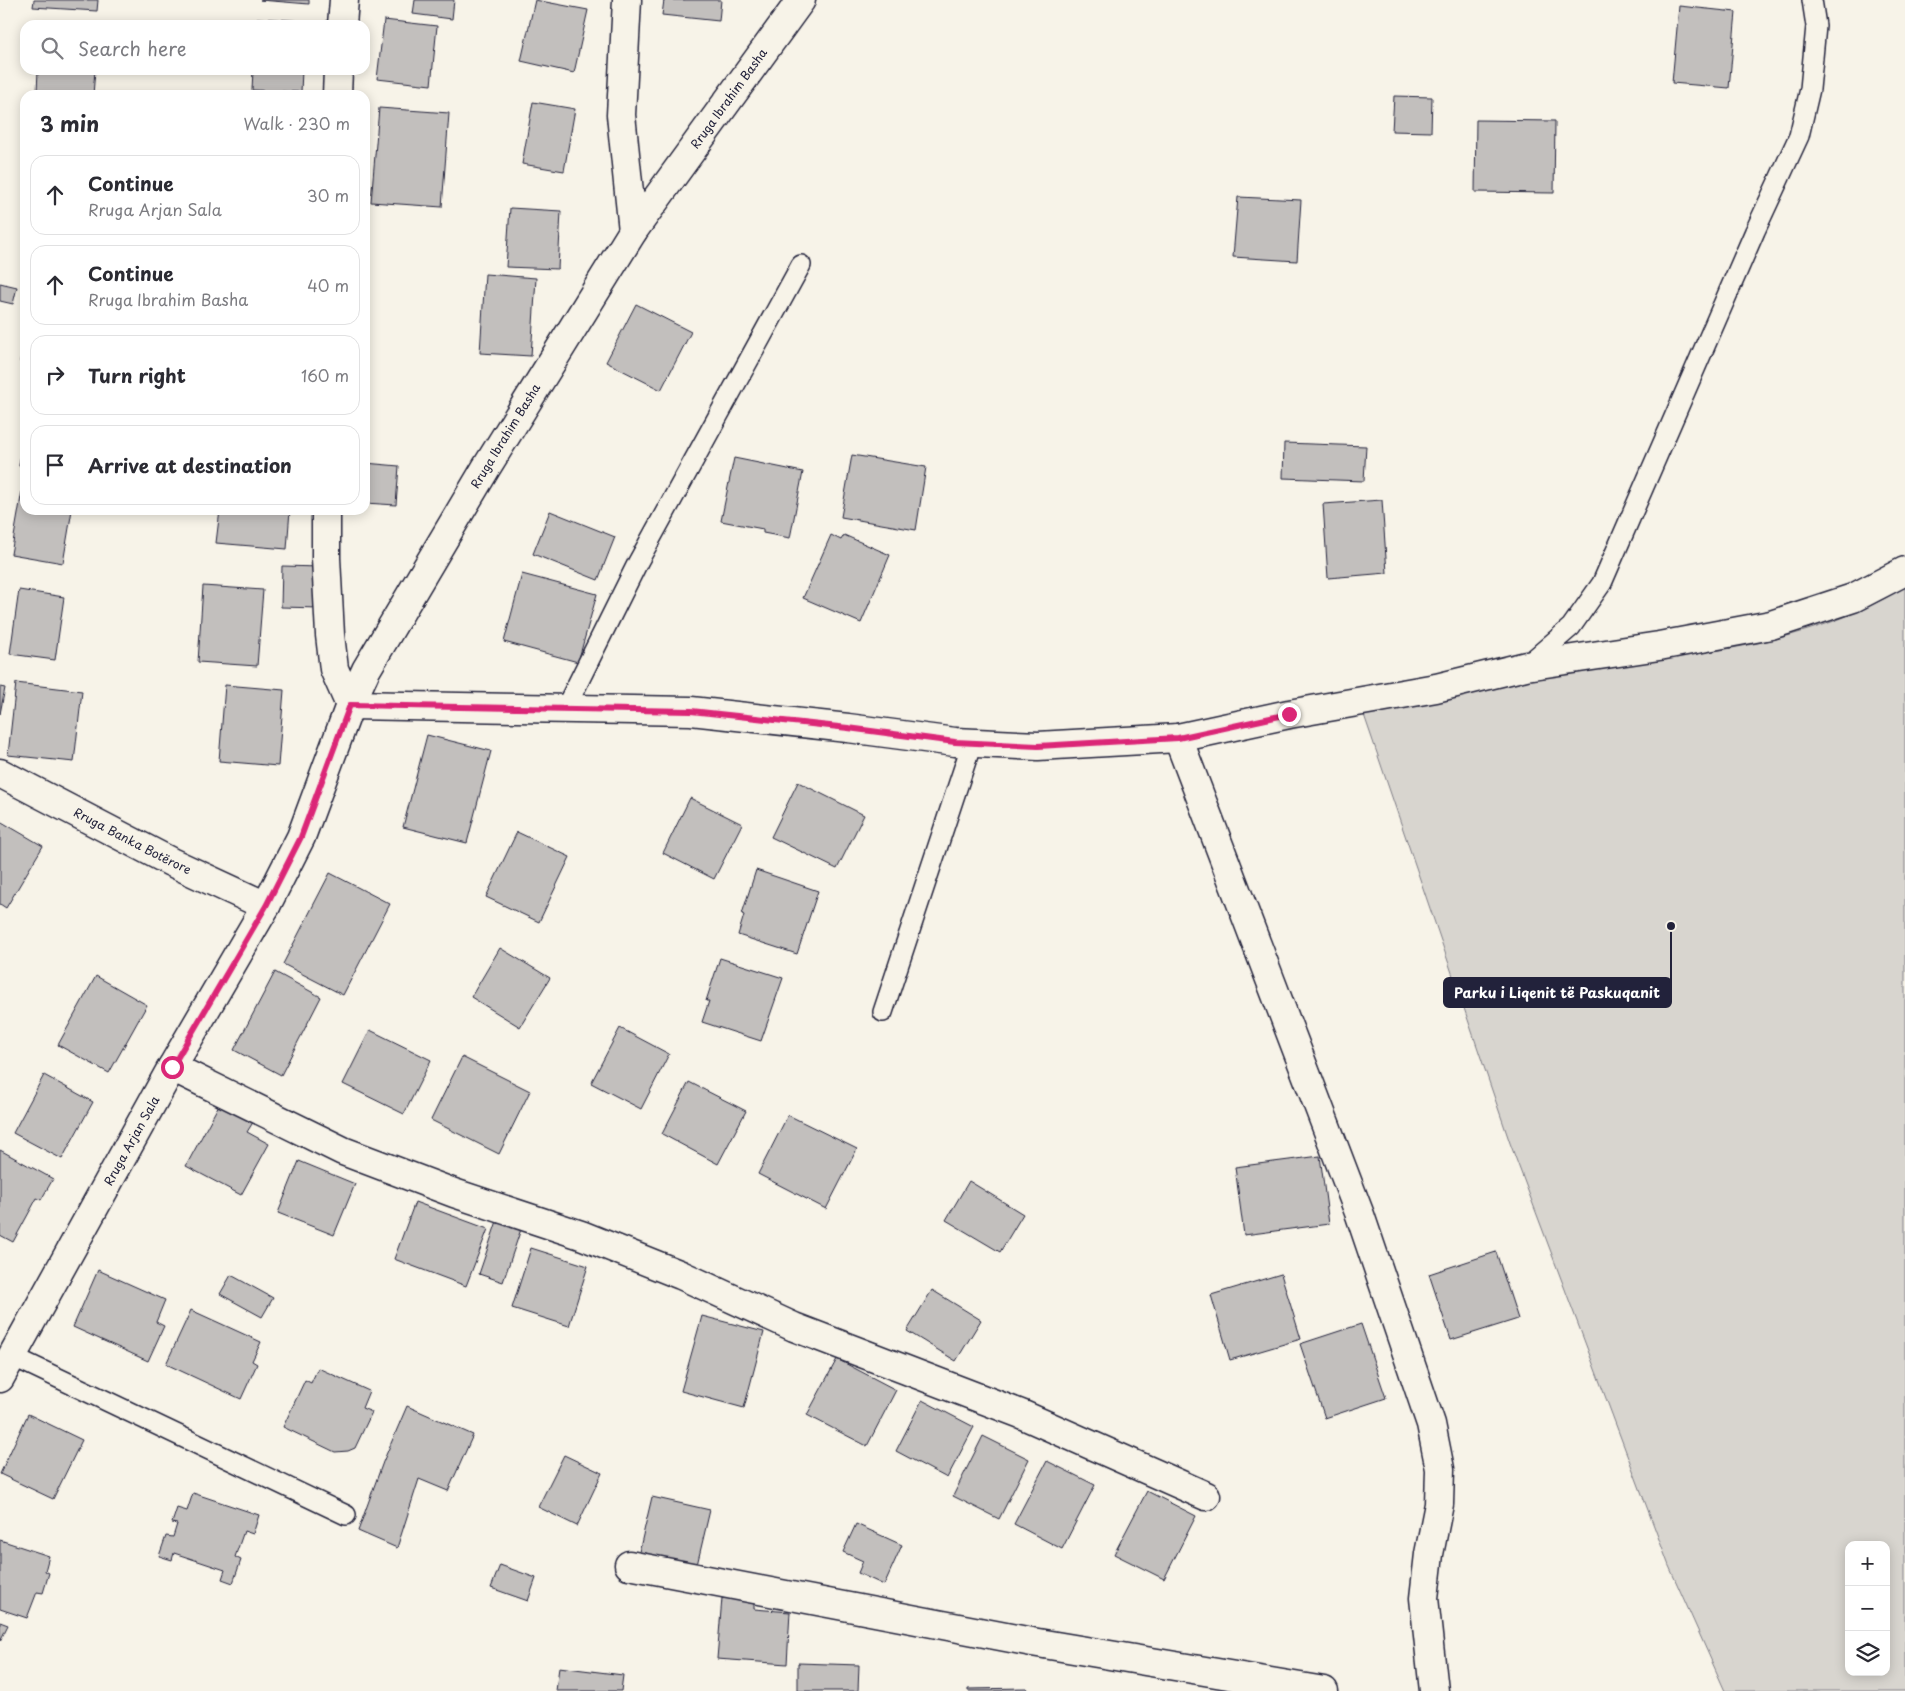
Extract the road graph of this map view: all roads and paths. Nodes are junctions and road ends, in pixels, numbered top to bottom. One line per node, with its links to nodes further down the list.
1 (344, 0): 5 (street)
2 (627, 0): 8 (street)
3 (801, 0): 8 (street, Rruga Ibrahim Basha)
4 (1812, 0): 12 (lane)
5 (342, 20)
6 (338, 75): 7 (street)
7 (337, 90)
8 (632, 231): 13 (street, Rruga Ibrahim Basha)
9 (800, 265): 14 (lane)
10 (326, 515): 13 (street)
11 (1905, 571): 12 (street)
12 (1526, 666): 15 (street)
13 (350, 705): 14 (street); 18 (street, Rruga Ibrahim Basha)
14 (565, 709): 16 (street)
15 (1178, 738): 16 (street); 26 (street)
16 (972, 743): 19 (lane)
17 (0, 773): 18 (street, Rruga Banka Botërore)
18 (266, 906): 20 (street, Rruga Arjan Sala)
19 (883, 1012)
20 (172, 1067): 21 (street, Rruga Arjan Sala); 22 (street)
21 (6, 1367): 23 (lane)
22 (1206, 1496)
23 (346, 1515)
24 (629, 1565): 25 (street)
25 (1324, 1691)
26 (1434, 1691)

